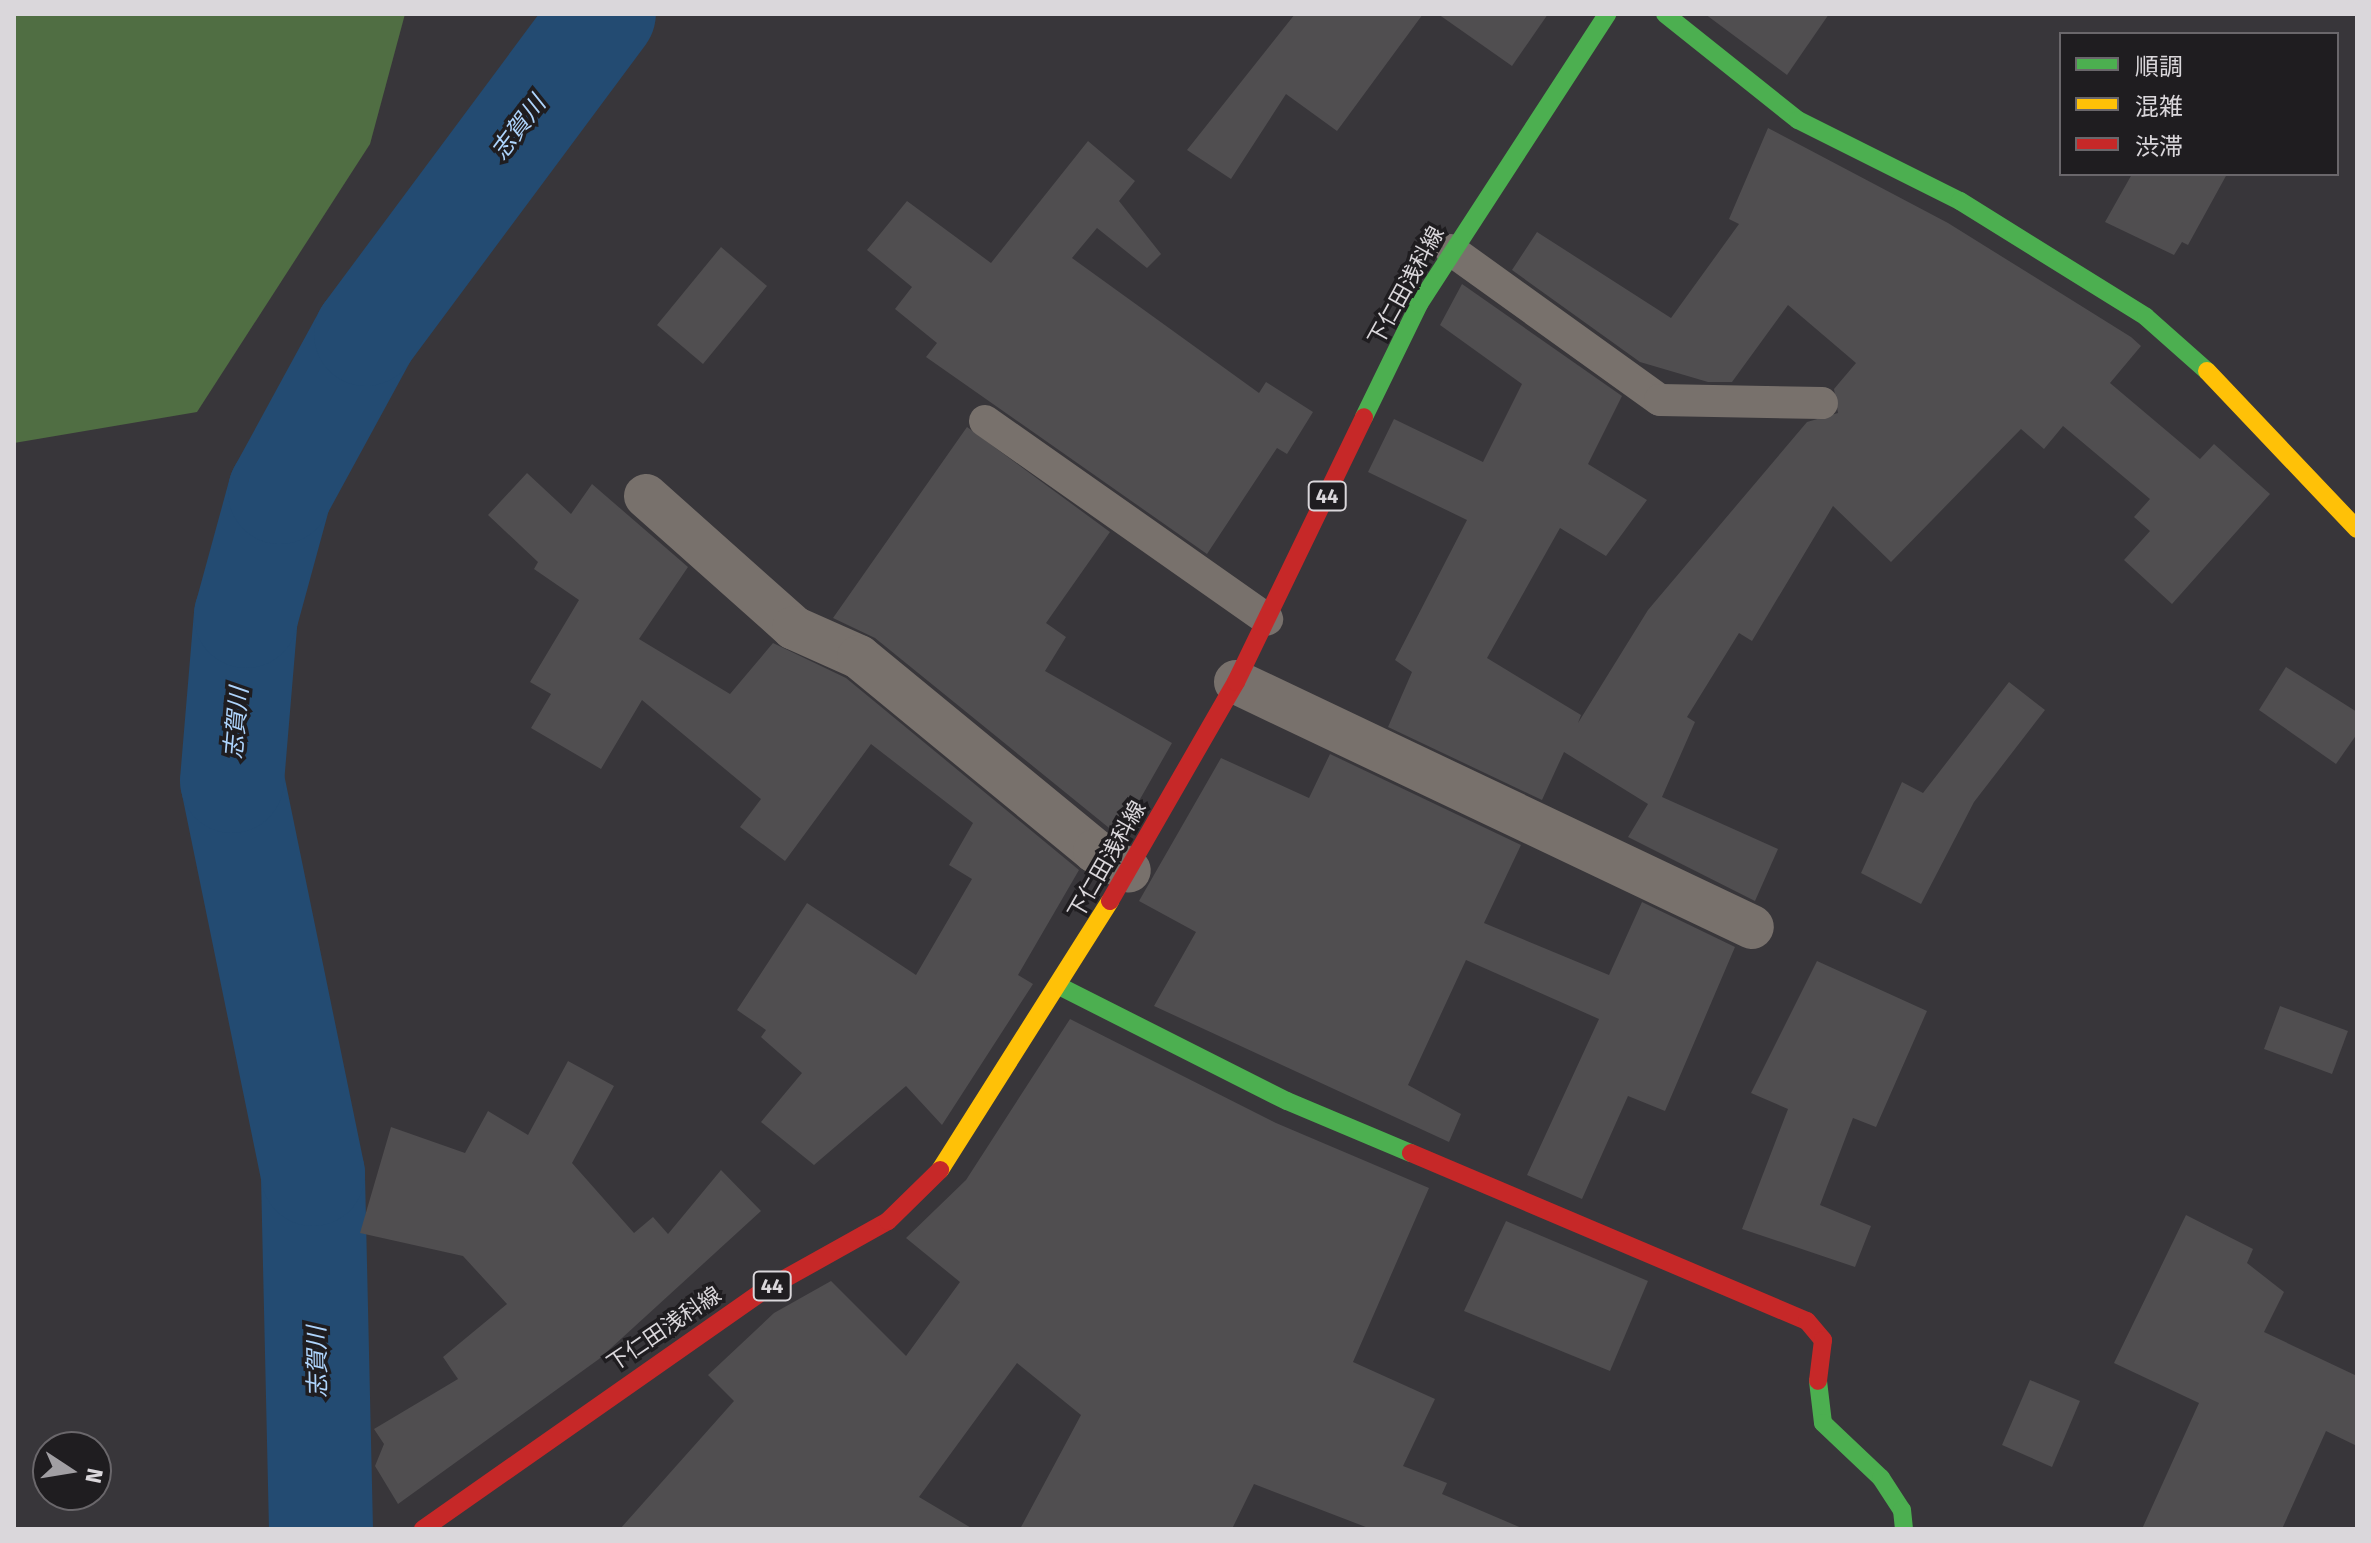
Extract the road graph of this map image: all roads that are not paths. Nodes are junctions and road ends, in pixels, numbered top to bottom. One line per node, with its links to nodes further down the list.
1 (1607, 14): 3 (main road, 下仁田浅科線 / 44)
2 (1665, 14): 7 (main road)
3 (1451, 250): 4 (lane); 8 (main road, 下仁田浅科線 / 44)
4 (1822, 403)
5 (985, 421): 8 (lane)
6 (646, 496): 10 (street)
7 (2357, 529)
8 (1267, 619): 9 (main road, 下仁田浅科線 / 44)
9 (1236, 682): 10 (main road, 下仁田浅科線 / 44); 11 (street)
10 (1129, 871): 12 (main road, 下仁田浅科線 / 44)
11 (1752, 927)
12 (1061, 987): 13 (main road, 下仁田浅科線 / 44); 14 (main road)
13 (423, 1529)
14 (1904, 1529)

